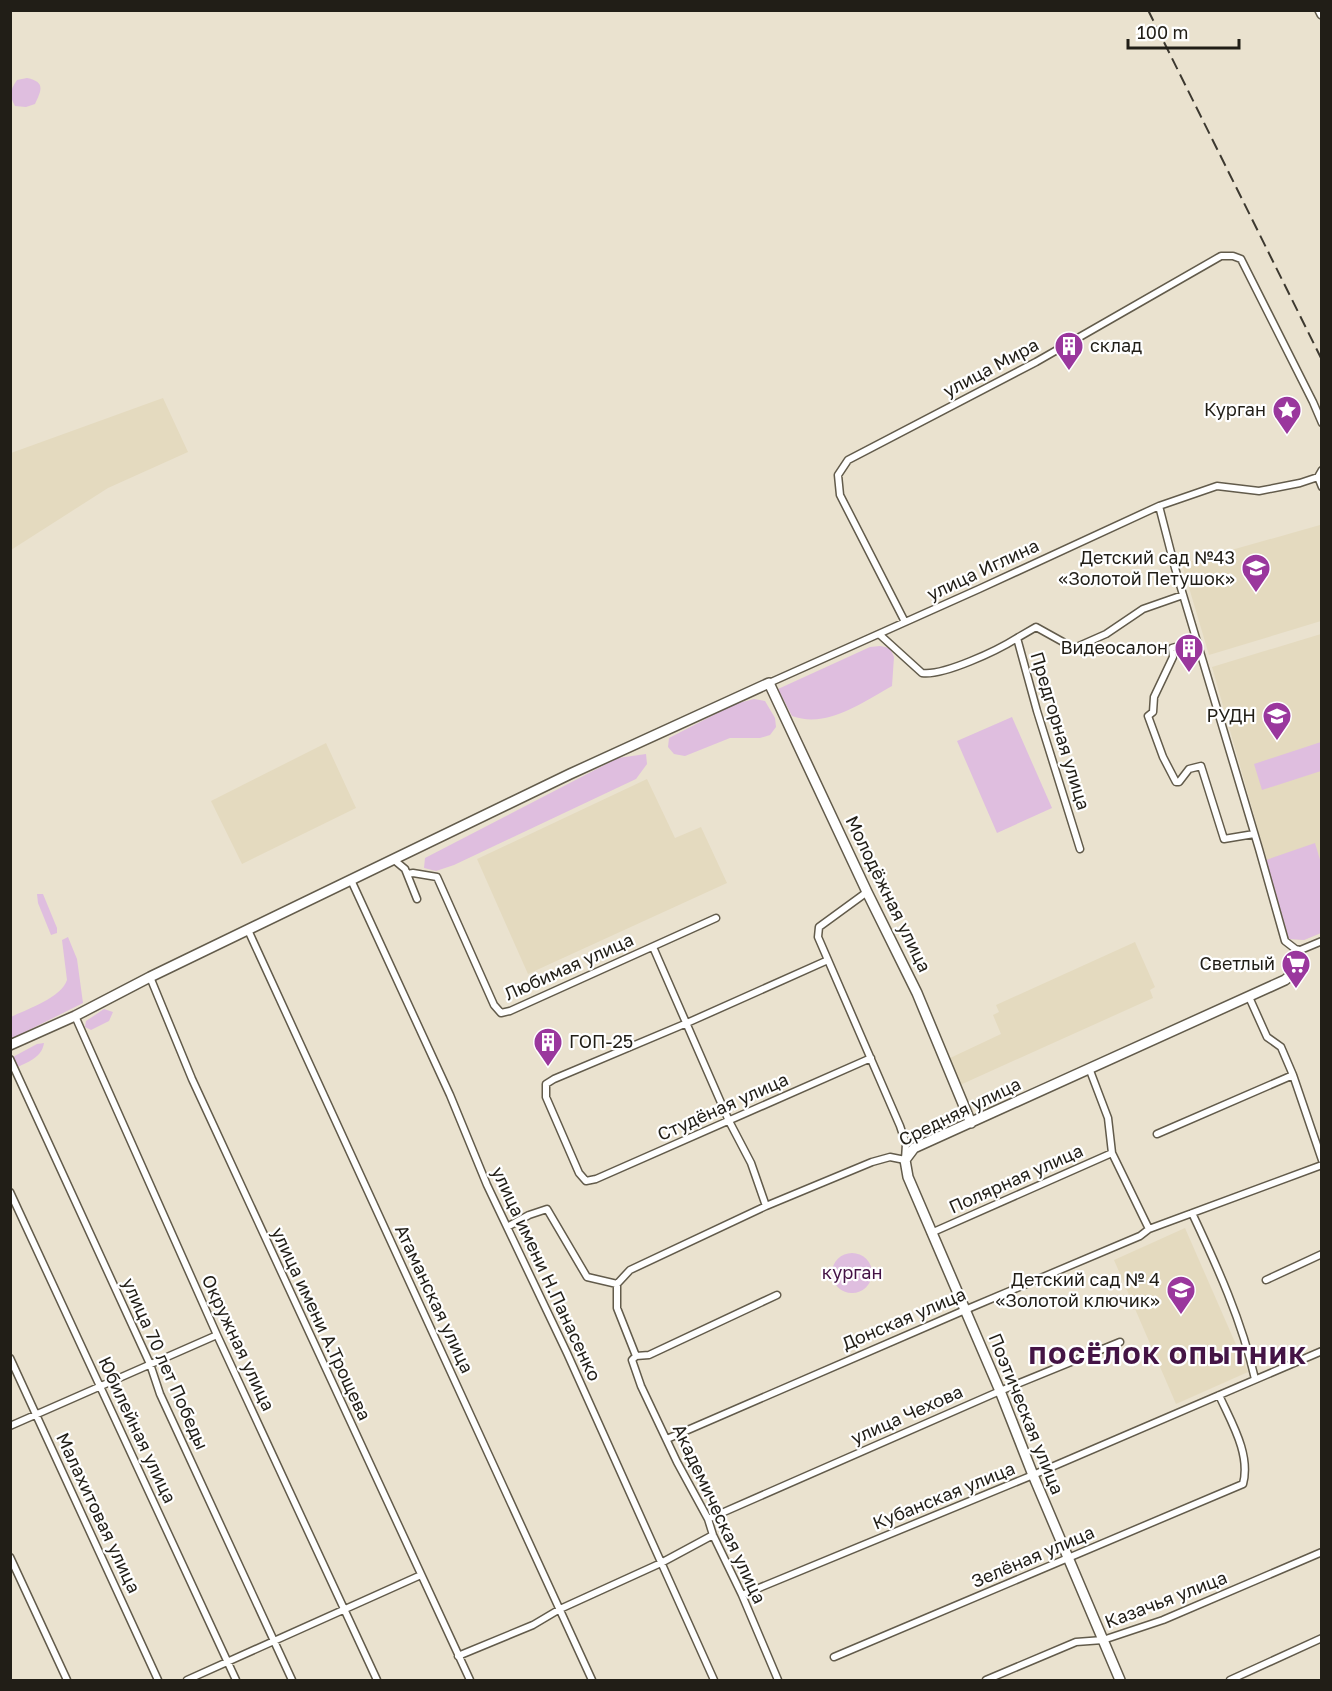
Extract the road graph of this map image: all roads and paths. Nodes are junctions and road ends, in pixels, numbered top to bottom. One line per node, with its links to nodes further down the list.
1 (1322, 423): 7 (street, улица Мира)
2 (1322, 470): 3 (street)
3 (1318, 477): 4 (street); 5 (street, улица Иглина)
4 (1322, 487)
5 (1159, 506): 6 (street); 7 (street, улица Иглина)
6 (1183, 595): 9 (street); 10 (street)
7 (905, 622): 8 (street, улица Иглина)
8 (879, 634): 9 (street, Предгорная улица); 11 (street, улица Иглина)
9 (1017, 638): 13 (street, Предгорная улица)
10 (1197, 641): 12 (street); 12 (street)
11 (768, 683): 14 (street); 17 (street, Молодёжная улица)
12 (1254, 834): 23 (street)
13 (1080, 849)
14 (393, 859): 15 (street); 16 (street)
15 (407, 874): 18 (street); 22 (street, Любимая улица)
16 (351, 880): 20 (street); 43 (street, улица имени Н.Панасенко)
17 (867, 892): 24 (street); 35 (street, Молодёжная улица)
18 (417, 899)
19 (716, 918): 22 (street, Любимая улица)
20 (248, 930): 25 (street); 74 (street, Атаманская улица)
21 (1322, 941): 23 (street)
22 (653, 947): 28 (street)
23 (1298, 951): 26 (street, Средняя улица)
24 (828, 960): 28 (street); 30 (street)
25 (150, 977): 27 (street); 71 (street, улица имени А.Трощева)
26 (1249, 997): 32 (street, Средняя улица); 33 (street)
27 (75, 1016): 29 (street); 51 (street, Окружная улица)
28 (687, 1023): 34 (street); 34 (street, Студёная улица)
29 (10, 1045)
30 (871, 1058): 34 (street, Студёная улица); 38 (street)
31 (10, 1059): 56 (street, улица 70 лет Победы)
32 (1089, 1068): 35 (street, Средняя улица); 37 (street)
33 (1293, 1075): 36 (street); 39 (street)
34 (729, 1121): 41 (street)
35 (971, 1123): 38 (street, Средняя улица)
36 (1157, 1134)
37 (1112, 1153): 44 (street); 45 (street, Полярная улица)
38 (905, 1160): 41 (street, Средняя улица); 45 (street, Поэтическая улица)
39 (1322, 1162): 42 (street, Донская улица)
40 (10, 1192): 58 (street, Юбилейная улица)
41 (766, 1206): 48 (street, Средняя улица)
42 (1192, 1213): 44 (street, Донская улица); 57 (street)
43 (507, 1227): 48 (street); 70 (street, улица имени Н.Панасенко)
44 (1149, 1229): 50 (street, Донская улица)
45 (931, 1233): 50 (street, Поэтическая улица)
46 (1322, 1254): 47 (street)
47 (1266, 1281)
48 (617, 1284): 55 (street, Академическая улица)
49 (777, 1295): 55 (street)
50 (964, 1310): 59 (street, Поэтическая улица); 63 (street, Донская улица)
51 (217, 1335): 56 (street); 73 (street, Окружная улица)
52 (1120, 1342): 59 (street, улица Чехова)
53 (1322, 1351): 57 (street, Кубанская улица)
54 (10, 1358): 61 (street, Малахитовая улица)
55 (634, 1358): 63 (street, Академическая улица)
56 (150, 1364): 58 (street); 76 (street, улица 70 лет Победы)
57 (1255, 1379): 60 (street, Кубанская улица)
58 (100, 1387): 61 (street); 80 (street, Юбилейная улица)
59 (1000, 1391): 64 (street, Поэтическая улица); 65 (street, улица Чехова)
60 (1219, 1395): 64 (street, Кубанская улица); 69 (street, Зелёная улица)
61 (36, 1415): 62 (street); 82 (street, Малахитовая улица)
62 (10, 1426)
63 (667, 1439): 65 (street, Академическая улица)
64 (1034, 1475): 69 (street, Поэтическая улица); 72 (street, Кубанская улица)
65 (708, 1519): 66 (street, Академическая улица)
66 (712, 1535): 70 (street); 72 (street, Академическая улица)
67 (1322, 1552): 77 (street, Казачья улица)
68 (10, 1557): 81 (street)
69 (1068, 1558): 77 (street, Поэтическая улица); 79 (street, Зелёная улица)
70 (661, 1563): 74 (street); 89 (street, улица имени Н.Панасенко)
71 (421, 1575): 73 (street); 78 (street, улица имени А.Трощева)
72 (742, 1595): 90 (street, Академическая улица)
73 (345, 1609): 76 (street); 86 (street, Окружная улица)
74 (560, 1609): 78 (street); 88 (street, Атаманская улица)
75 (1322, 1638): 93 (street)
76 (274, 1640): 80 (street); 85 (street, улица 70 лет Победы)
77 (1103, 1640): 91 (street, Казачья улица); 92 (street, Поэтическая улица)
78 (458, 1656): 87 (street, улица имени А.Трощева)
79 (834, 1657)
80 (227, 1662): 83 (street); 84 (street, Юбилейная улица)
81 (68, 1680)
82 (158, 1680)
83 (188, 1680)
84 (236, 1680)
85 (292, 1680)
86 (377, 1680)
87 (470, 1680)
88 (592, 1680)
89 (714, 1680)
90 (778, 1680)
91 (986, 1680)
92 (1120, 1680)
93 (1230, 1680)

